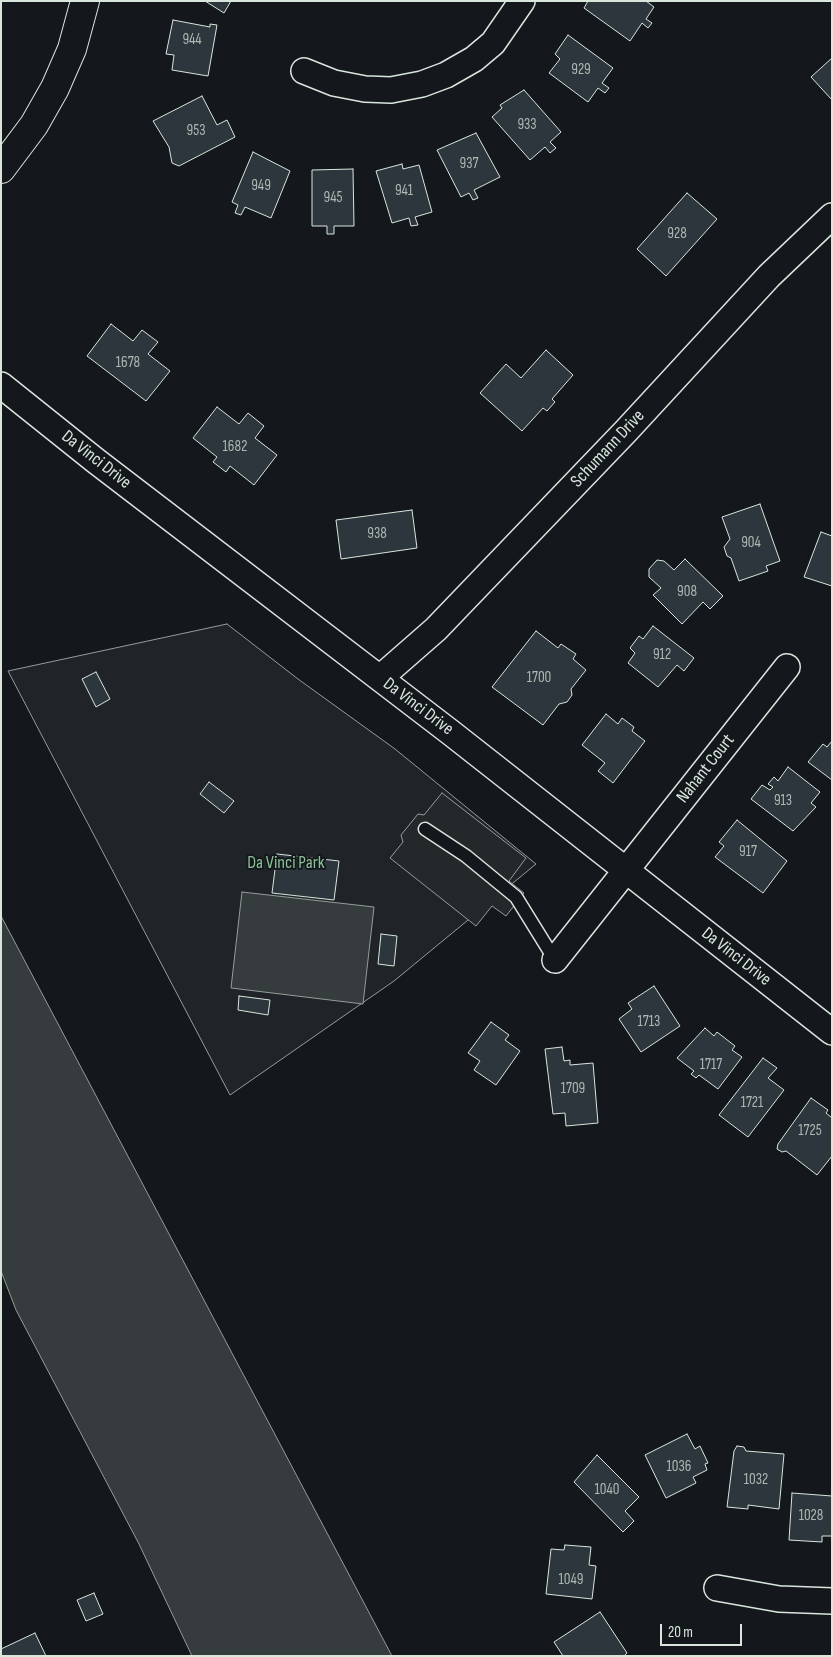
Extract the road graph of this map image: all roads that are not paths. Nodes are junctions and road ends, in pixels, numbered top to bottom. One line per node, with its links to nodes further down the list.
1 (85, 1): 4 (street)
2 (522, 1): 3 (street)
3 (304, 71)
4 (1, 169)
5 (832, 216): 8 (street, Schumann Drive)
6 (1, 385): 8 (street, Da Vinci Drive)
7 (787, 668): 10 (street, Nahant Court)
8 (380, 678): 10 (street, Da Vinci Drive)
9 (425, 829): 11 (lane)
10 (625, 871): 11 (street, Nahant Court); 12 (street, Da Vinci Drive)
11 (555, 960)
12 (832, 1032)
13 (717, 1588): 14 (street)
14 (832, 1601)

